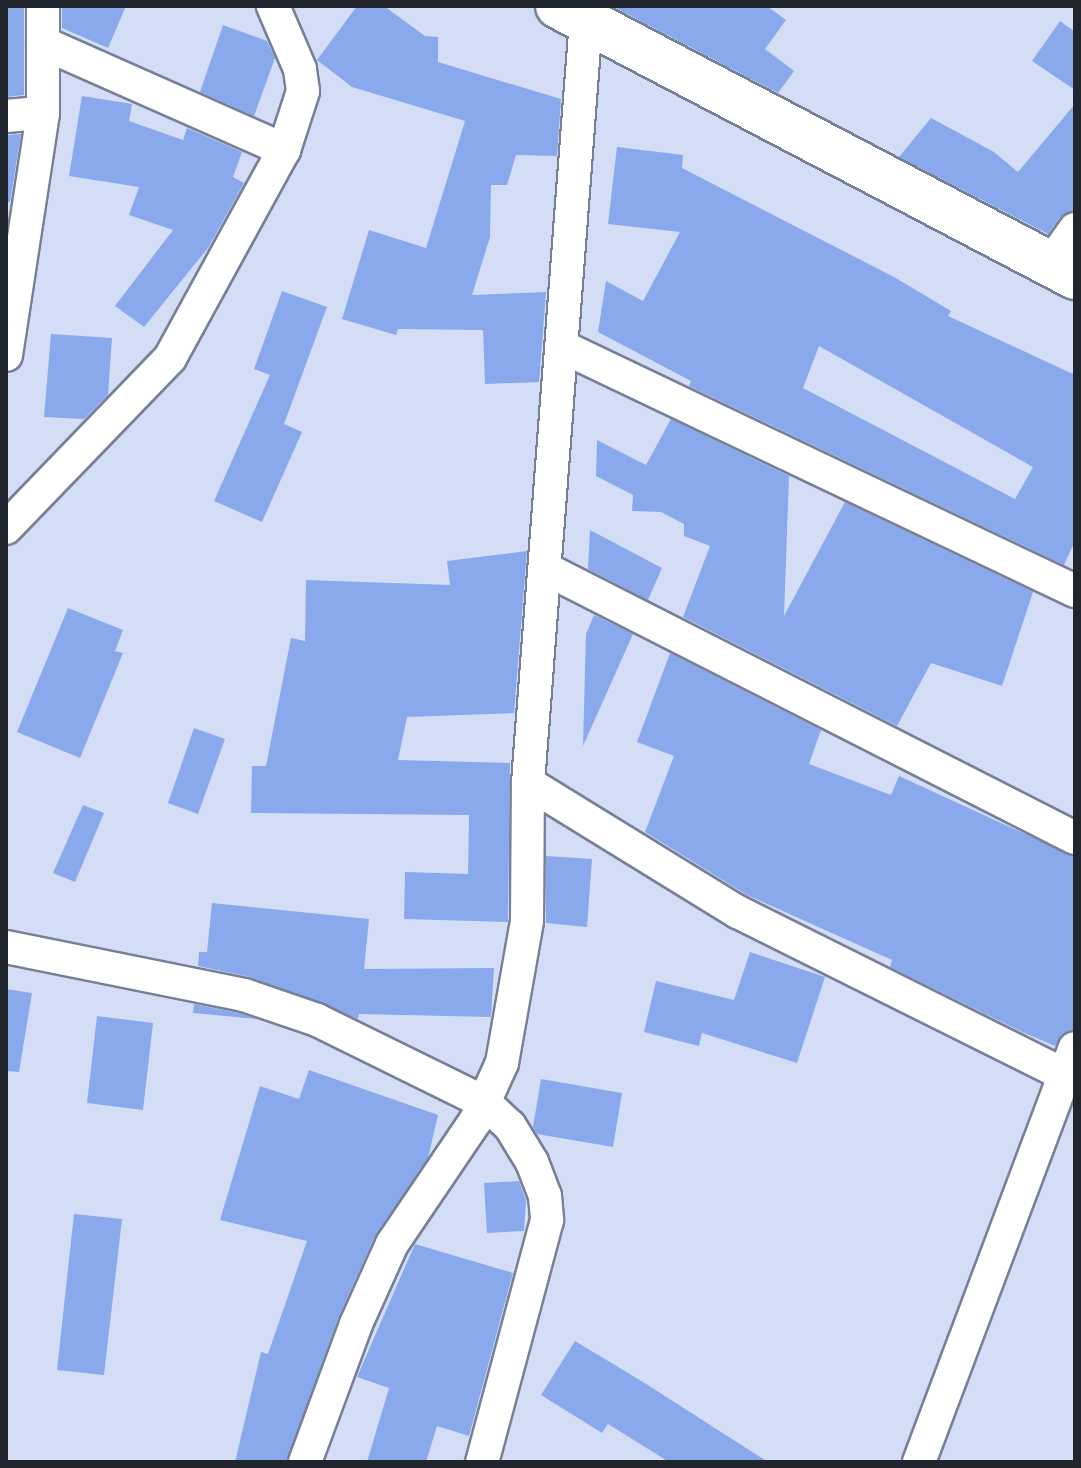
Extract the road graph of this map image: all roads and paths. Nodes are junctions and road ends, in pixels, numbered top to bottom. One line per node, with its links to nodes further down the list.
1 (43, 6): 4 (street)
2 (273, 6): 7 (street)
3 (572, 14): 9 (street); 10 (street)
4 (43, 43): 5 (street); 7 (street)
5 (43, 113): 6 (street); 11 (street)
6 (6, 116)
7 (284, 150): 12 (street)
8 (1075, 229): 9 (street)
9 (1062, 271)
10 (565, 348): 13 (street); 14 (street)
11 (6, 355)
12 (6, 528)
13 (548, 570): 15 (street); 16 (street)
14 (1075, 591)
15 (528, 783): 18 (street); 19 (street)
16 (1075, 838)
17 (6, 947): 19 (street)
18 (1070, 1062): 22 (street)
19 (484, 1102): 20 (street); 21 (street)
20 (305, 1462)
21 (482, 1462)
22 (919, 1462)

